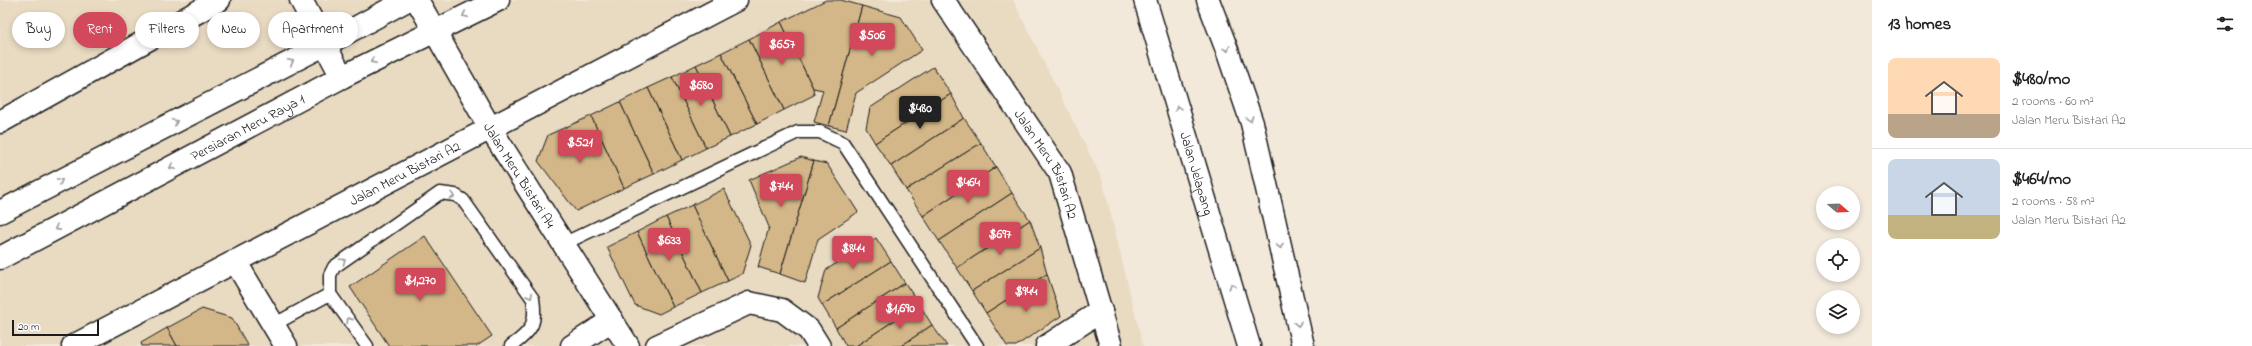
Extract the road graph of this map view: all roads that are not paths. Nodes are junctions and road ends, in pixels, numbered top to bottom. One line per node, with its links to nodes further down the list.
1 (219, 0): 16 (street)
2 (301, 0): 10 (street)
3 (407, 0): 11 (street)
4 (417, 0): 12 (street, Jalan Meru Bistari A4)
5 (498, 0): 12 (street, Persiaran Meru Raya 1, one-way to 12)
6 (736, 0): 17 (street, Jalan Meru Bistari A2)
7 (943, 0): 23 (street, Jalan Meru Bistari A2)
8 (1145, 0): 25 (street, Jalan Jelapang, one-way to 8)
9 (1208, 0): 40 (street, one-way to 40)
10 (308, 12)
11 (358, 27)
12 (433, 30): 15 (street, Persiaran Meru Raya 1, one-way to 15); 17 (street, Jalan Meru Bistari A4)
13 (318, 48): 18 (street, one-way to 13)
14 (328, 48): 15 (street)
15 (342, 76): 20 (street, Persiaran Meru Raya 1, one-way to 20)
16 (0, 122)
17 (490, 128): 19 (street, Jalan Meru Bistari A4); 21 (street, Jalan Meru Bistari A2)
18 (0, 212)
19 (563, 244): 24 (street, Jalan Meru Bistari A4); 35 (lane)
20 (0, 258)
21 (235, 261): 26 (street); 27 (street, Jalan Meru Bistari A2)
22 (330, 294): 26 (lane); 29 (lane, one-way to 22); 30 (lane, one-way to 30)
23 (1101, 312): 36 (street); 37 (street, Jalan Meru Bistari A2)
24 (612, 320): 31 (street); 32 (street, Jalan Meru Bistari A4)
25 (1243, 323): 38 (street); 39 (street, Jalan Jelapang)
26 (273, 325): 28 (street)
27 (73, 346)
28 (286, 346)
29 (367, 346)
30 (511, 346)
31 (572, 346)
32 (628, 346)
33 (658, 346): 34 (street)
34 (819, 346)
35 (977, 346)
36 (1047, 346)
37 (1111, 346)
38 (1242, 346)
39 (1249, 346)
40 (1303, 346)

